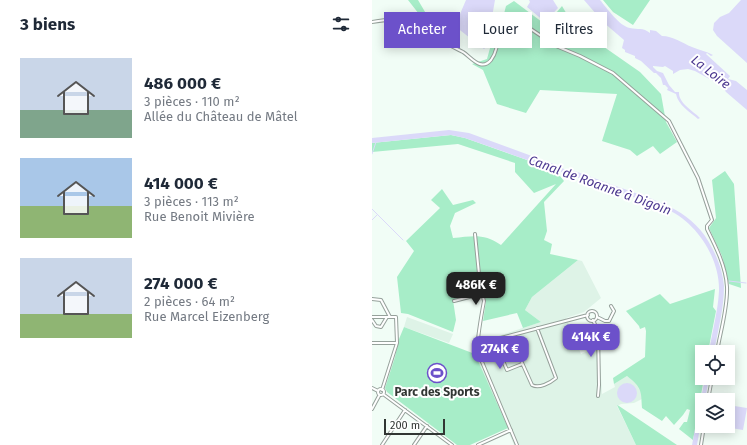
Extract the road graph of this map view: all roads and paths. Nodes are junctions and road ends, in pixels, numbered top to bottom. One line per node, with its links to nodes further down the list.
1 (372, 22): 19 (street)
2 (474, 234): 3 (street)
3 (481, 294): 5 (street); 18 (street)
4 (372, 299): 9 (street)
5 (454, 301)
6 (611, 306): 10 (street)
7 (588, 315): 10 (street); 12 (street); 13 (street)
8 (372, 317): 9 (street)
9 (389, 317): 11 (street); 17 (street)
10 (597, 317): 12 (street)
11 (372, 320)
12 (594, 320): 26 (street)
13 (537, 328): 14 (street); 20 (street)
14 (510, 336): 15 (street); 20 (street)
15 (494, 340): 18 (street); 20 (street)
16 (372, 343): 17 (street)
17 (397, 343): 22 (street)
18 (478, 344): 30 (street)
19 (718, 345)
20 (522, 364)
21 (372, 388): 23 (street)
22 (382, 390): 23 (street); 24 (street)
23 (378, 391): 25 (street)
24 (383, 394): 25 (street); 28 (street)
25 (379, 395): 27 (street)
26 (598, 396)
27 (372, 408)
28 (405, 410): 29 (street); 32 (street)
29 (427, 426): 33 (street); 34 (street)
30 (511, 430): 35 (street); 36 (street)
31 (703, 433): 37 (street)
32 (382, 445)
33 (414, 445)
34 (452, 445)
35 (478, 445)
36 (517, 445)
37 (701, 445)

